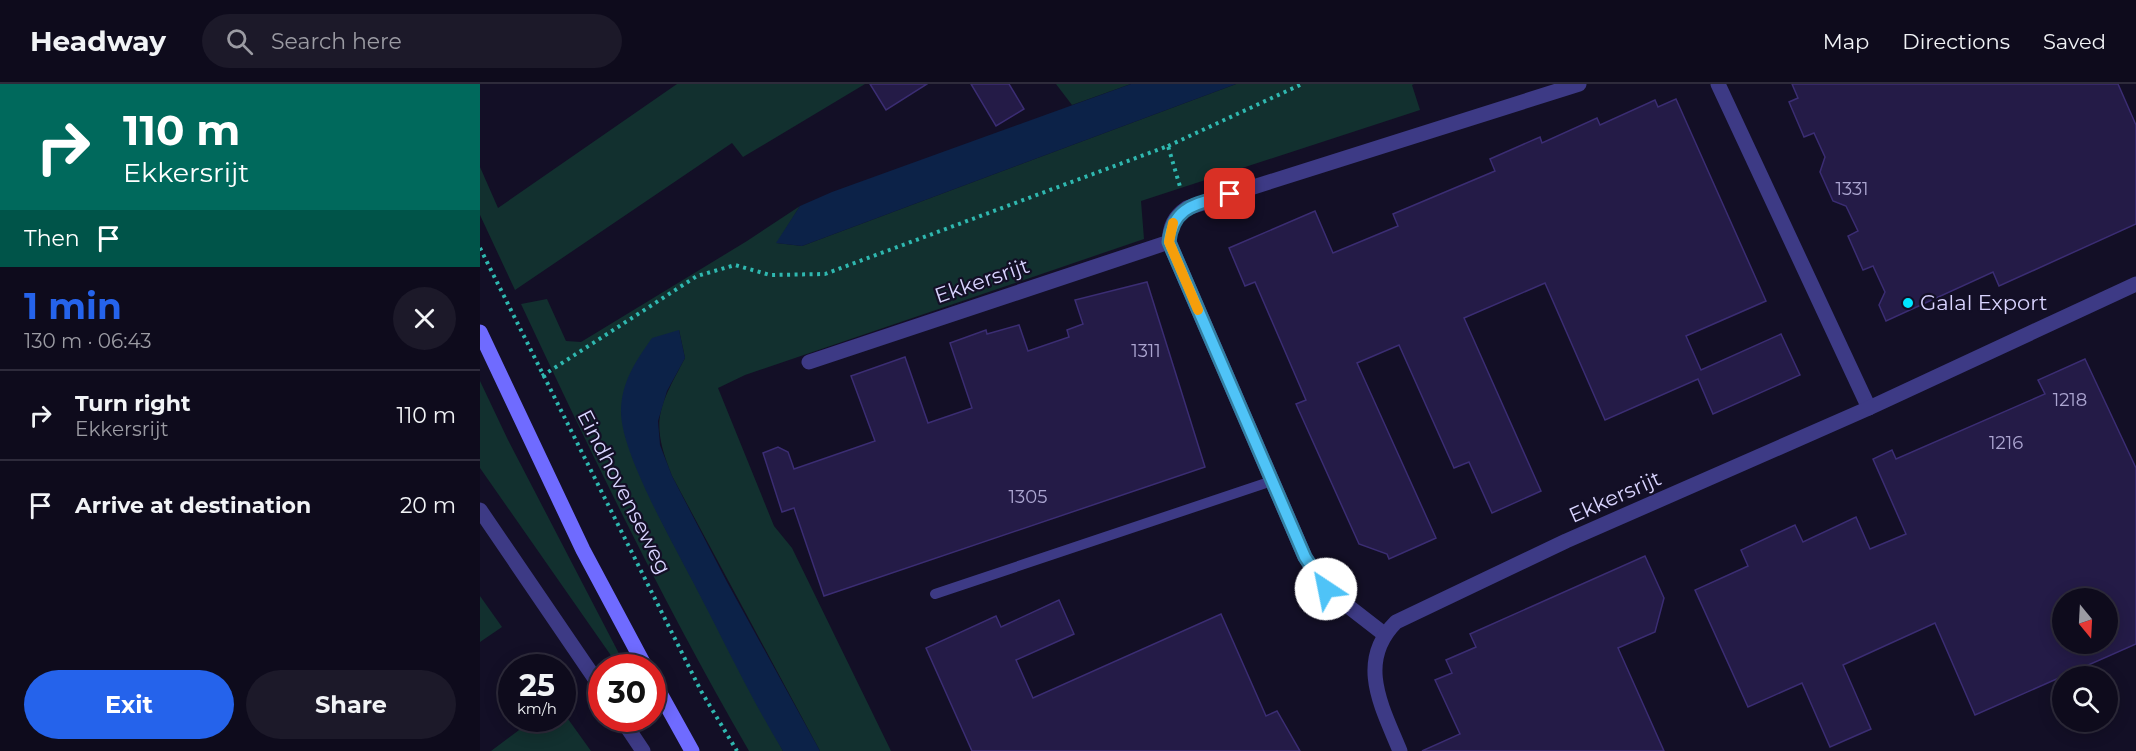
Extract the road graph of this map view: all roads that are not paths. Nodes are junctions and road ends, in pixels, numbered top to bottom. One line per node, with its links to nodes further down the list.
1 (1579, 84): 3 (street)
2 (1718, 84): 7 (street)
3 (1169, 242): 6 (street, Ekkersrijt); 8 (street)
4 (2136, 284): 7 (street, Ekkersrijt)
5 (480, 332): 12 (main road)
6 (809, 362)
7 (1869, 408): 11 (street, Ekkersrijt)
8 (1272, 480): 10 (lane); 11 (street)
9 (480, 510): 13 (street)
10 (935, 594)
11 (1384, 634): 18 (street)
12 (639, 654)
13 (588, 668)
14 (666, 704): 17 (main road)
15 (630, 732): 16 (street)
16 (643, 751)
17 (692, 751)
18 (1400, 751)

